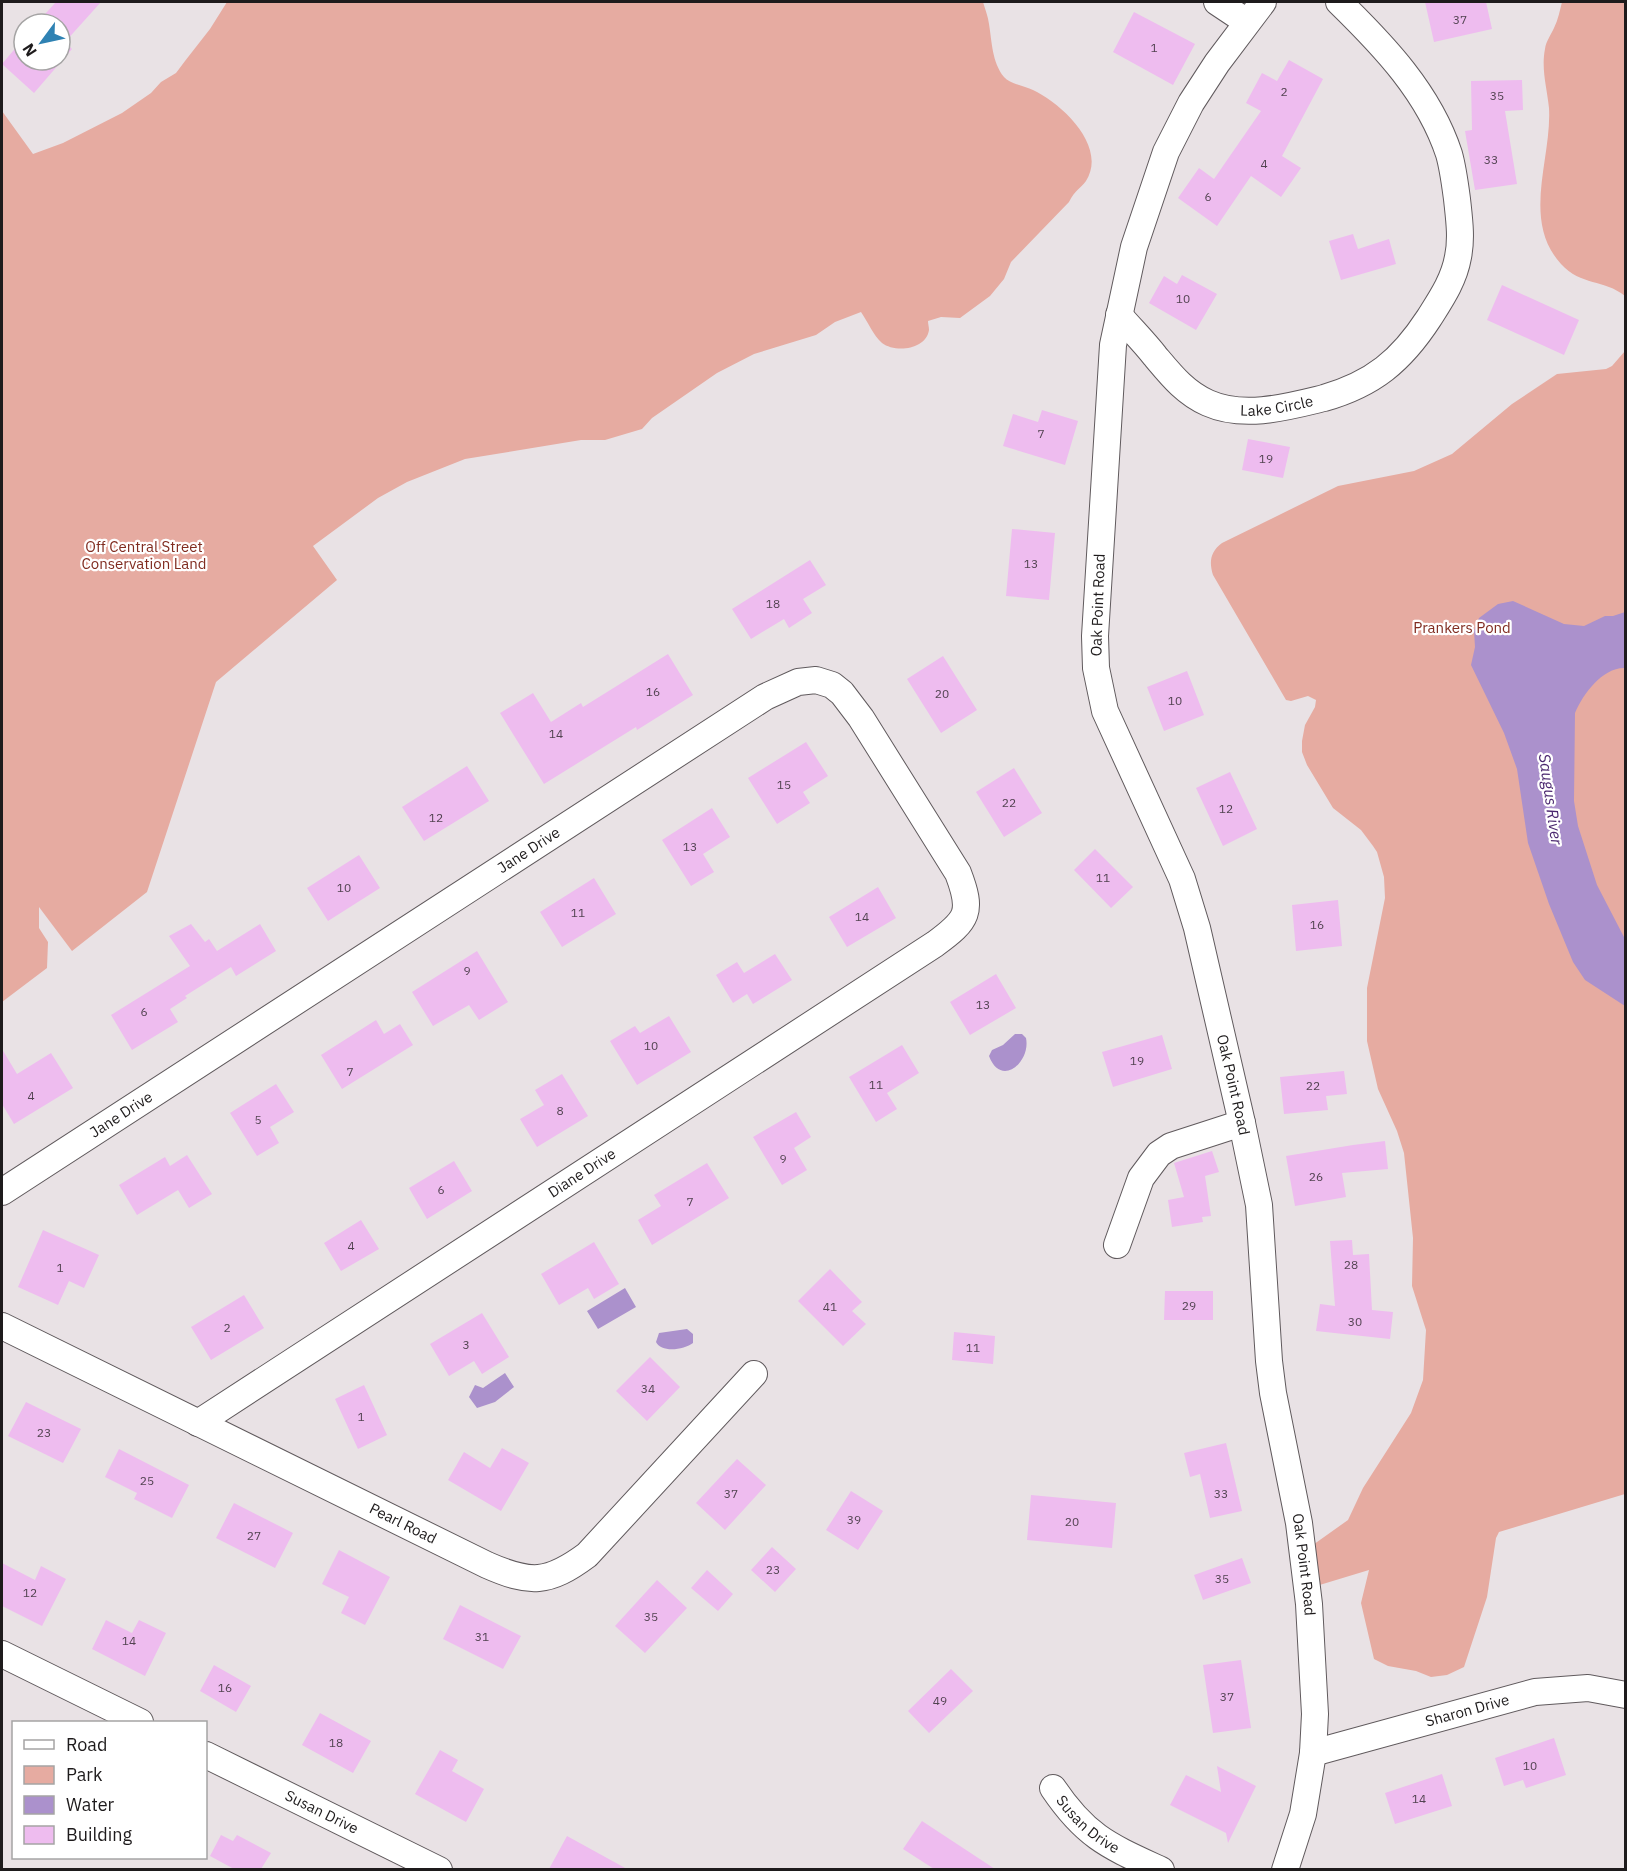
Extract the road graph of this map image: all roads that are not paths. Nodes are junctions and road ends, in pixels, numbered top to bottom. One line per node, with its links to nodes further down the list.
1 (1217, 2): 4 (street)
2 (1263, 2): 4 (street)
3 (1339, 2): 5 (street, Lake Circle)
4 (1247, 22): 5 (street)
5 (1119, 315): 7 (street, Oak Point Road)
6 (963, 920): 8 (street, Jane Drive); 12 (street, Diane Drive)
7 (1242, 1123): 9 (street); 16 (street, Oak Point Road)
8 (2, 1192)
9 (1117, 1245)
10 (2, 1326): 12 (street, Pearl Road)
11 (754, 1374): 12 (street, Pearl Road)
12 (198, 1423)
13 (2, 1654): 15 (street)
14 (1626, 1695): 16 (street, Sharon Drive)
15 (138, 1721)
16 (1313, 1753): 21 (street, Oak Point Road)
17 (207, 1755): 19 (street, Susan Drive)
18 (1053, 1788): 20 (street, Susan Drive)
19 (439, 1869)
20 (1161, 1869)
21 (1285, 1869)

